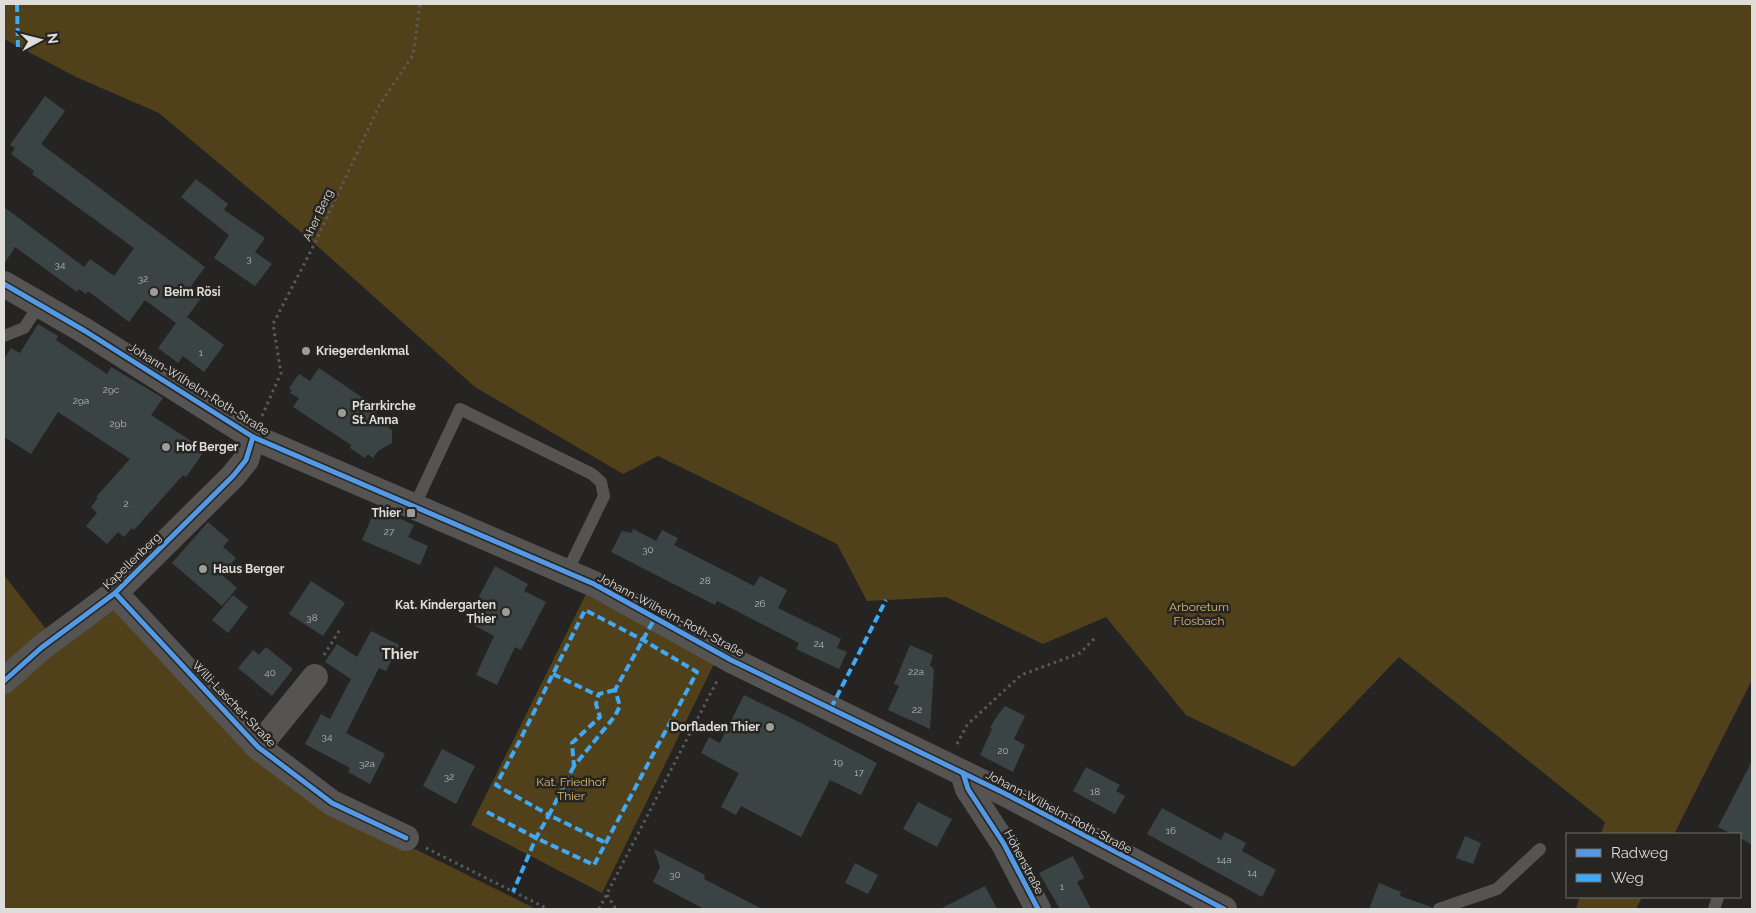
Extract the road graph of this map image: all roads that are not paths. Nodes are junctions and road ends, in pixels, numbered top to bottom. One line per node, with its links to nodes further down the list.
1 (4, 284): 2 (street, Johann-Wilhelm-Roth-Straße)
2 (40, 304): 3 (lane); 4 (street, Johann-Wilhelm-Roth-Straße)
3 (4, 336)
4 (253, 437): 5 (street, Johann-Wilhelm-Roth-Straße); 7 (street, Kapellenberg)
5 (414, 507): 6 (street, Johann-Wilhelm-Roth-Straße); 6 (lane)
6 (567, 572): 11 (street, Johann-Wilhelm-Roth-Straße)
7 (115, 593): 9 (street, Kapellenberg); 10 (street, Willi-Laschet-Straße)
8 (315, 677): 10 (street, Willi-Laschet-Straße)
9 (4, 681)
10 (258, 747): 12 (street, Willi-Laschet-Straße)
11 (956, 769): 14 (street, Höhenstraße); 15 (street, Johann-Wilhelm-Roth-Straße)
12 (406, 838)
13 (1540, 849): 16 (lane)
14 (1038, 909)
15 (1224, 909)
16 (1438, 909)

